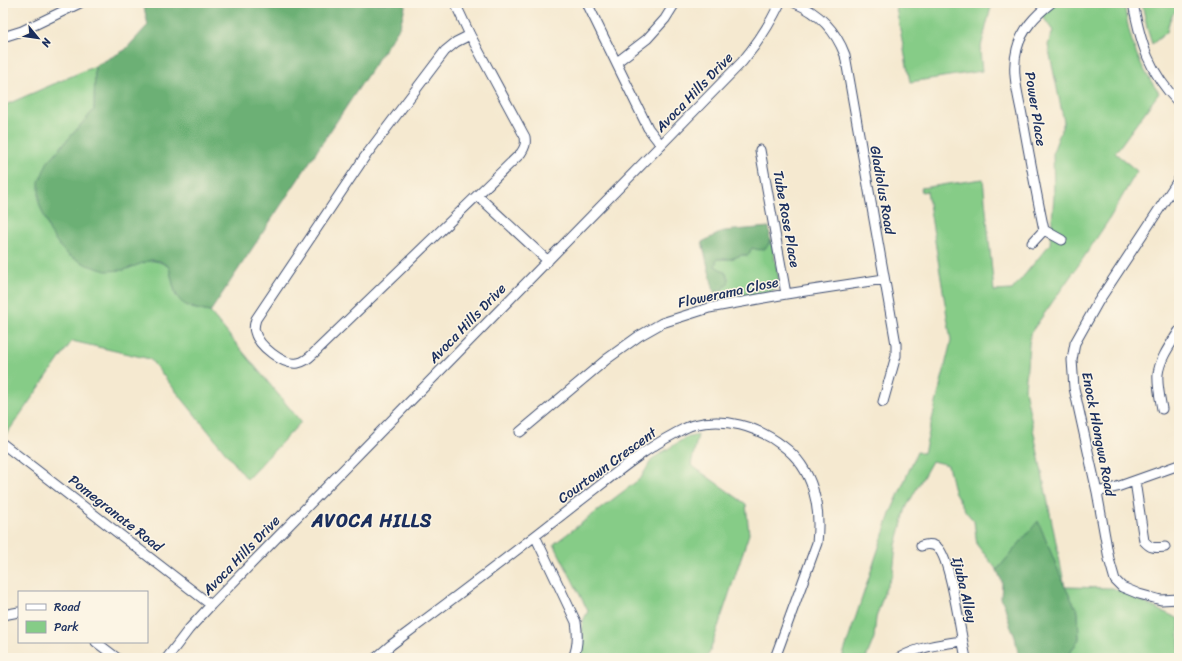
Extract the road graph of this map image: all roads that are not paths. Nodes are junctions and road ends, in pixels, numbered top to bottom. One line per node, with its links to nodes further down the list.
1 (80, 3): 10 (street)
2 (454, 3): 9 (street)
3 (587, 3): 11 (street)
4 (675, 3): 11 (street)
5 (780, 3): 13 (street, Avoca Hills Drive)
6 (795, 3): 21 (street, Gladiolus Road)
7 (1051, 3): 17 (street, Power Place)
8 (1133, 3): 12 (street)
9 (470, 35): 16 (street); 16 (street)
10 (3, 37)
11 (617, 62): 13 (street)
12 (1179, 103)
13 (661, 145): 20 (street, Avoca Hills Drive)
14 (760, 150): 22 (street, Tube Rose Place)
15 (1179, 179): 30 (street, Enock Hlongwa Road)
16 (478, 196): 20 (street)
17 (1044, 230): 18 (street); 19 (street)
18 (1062, 240)
19 (1032, 243)
20 (548, 261): 35 (street, Avoca Hills Drive)
21 (884, 279): 22 (street, Flowerama Close); 24 (street, Gladiolus Road)
22 (786, 294): 26 (street, Flowerama Close)
23 (1179, 331): 25 (street)
24 (883, 402)
25 (1162, 409)
26 (520, 432)
27 (3, 445): 35 (street, Pomegranate Road)
28 (1179, 465): 29 (street)
29 (1135, 481): 30 (street); 33 (street)
30 (1097, 492): 34 (street, Enock Hlongwa Road)
31 (535, 536): 42 (street, Courtown Crescent); 43 (street); 44 (street, Courtown Crescent)
32 (921, 546): 38 (street, Ijuba Alley)
33 (1165, 547)
34 (1179, 599)
35 (212, 605): 41 (street, Avoca Hills Drive)
36 (18, 612): 37 (street)
37 (3, 615)
38 (962, 641): 45 (street); 46 (street, Ijuba Alley)
39 (97, 643): 40 (street)
40 (117, 658)
41 (167, 658)
42 (376, 658)
43 (573, 658)
44 (776, 658)
45 (899, 658)
46 (966, 658)

